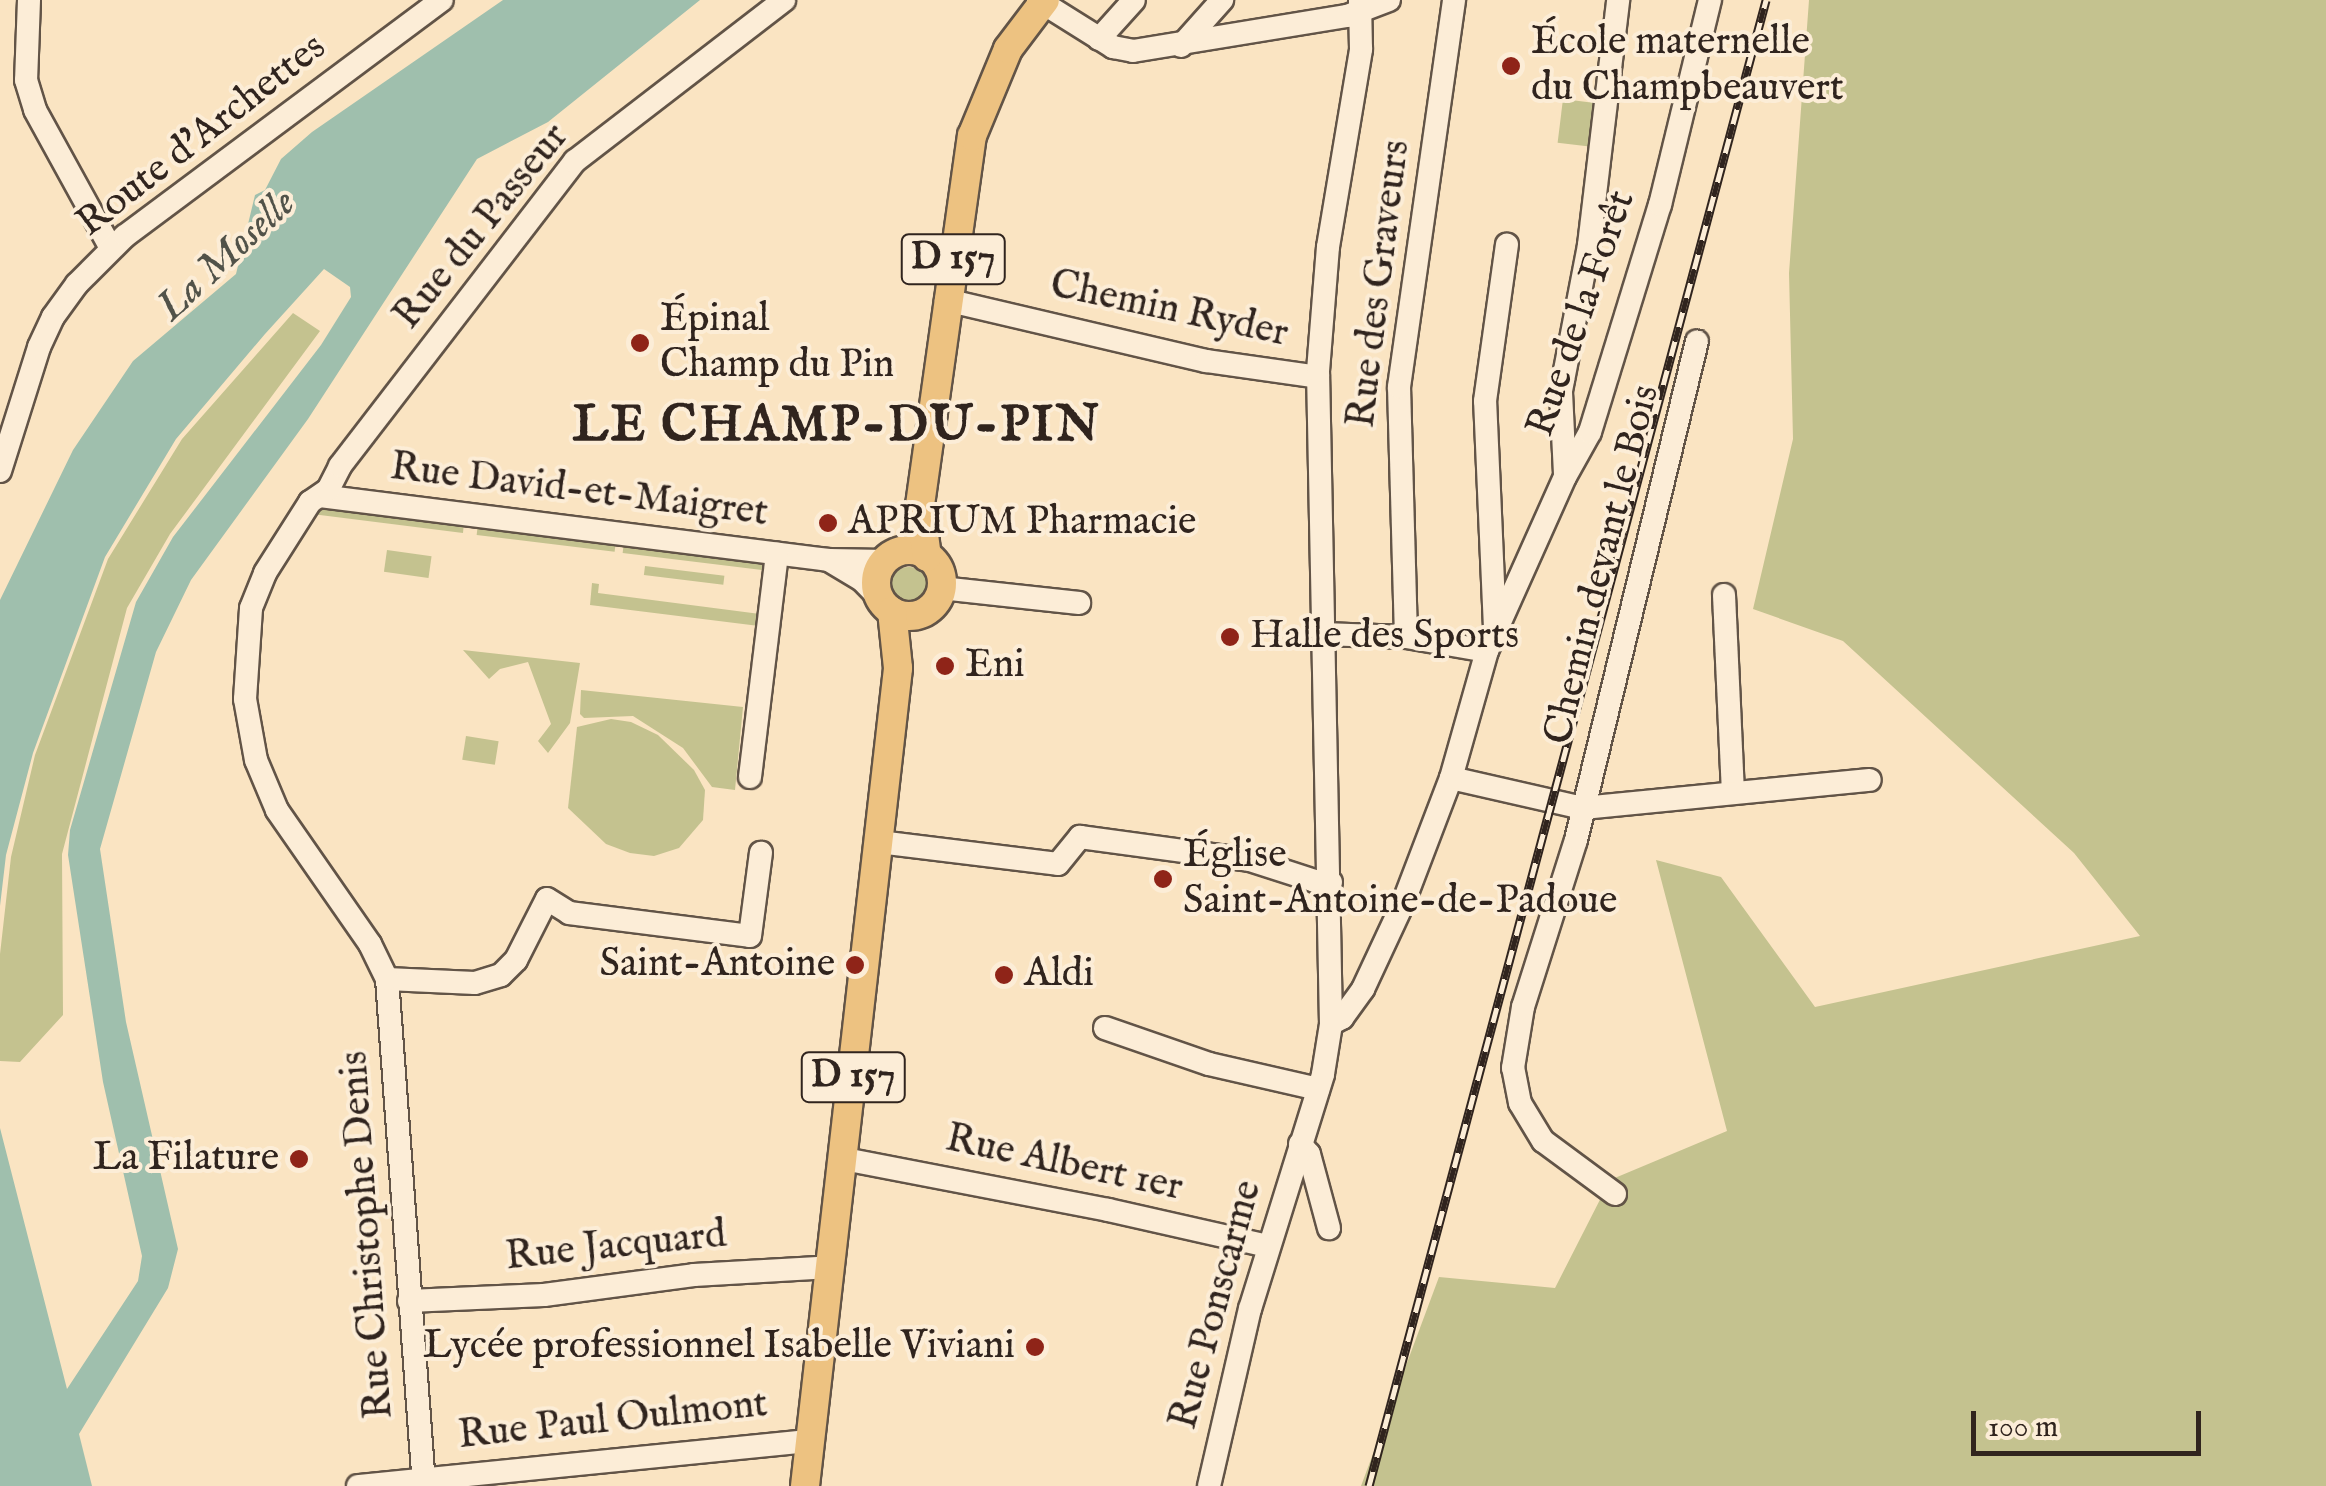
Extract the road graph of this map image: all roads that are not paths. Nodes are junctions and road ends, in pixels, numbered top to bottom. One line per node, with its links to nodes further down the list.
1 (30, 0): 15 (street)
2 (442, 0): 15 (street, Route d'Archettes)
3 (784, 0): 21 (street, Rue du Passeur)
4 (1134, 0): 12 (street)
5 (1222, 0): 13 (street)
6 (1389, 0): 11 (street)
7 (1454, 0): 31 (street, Rue des Graveurs)
8 (1618, 0): 20 (street)
9 (1710, 0): 20 (street, Rue de la Forêt)
10 (1042, 1): 12 (street); 16 (main road, D 157)
11 (1360, 6): 13 (street); 18 (street, Rue Ponscarme)
12 (1099, 39): 13 (street)
13 (1182, 46)
14 (1508, 245): 32 (street)
15 (111, 248): 19 (street, Route d'Archettes)
16 (946, 300): 18 (street, Chemin Ryder); 23 (main road, D 157)
17 (1697, 340): 38 (street, Chemin devant le Bois)
18 (1318, 377): 30 (street, Rue Ponscarme)
19 (0, 470)
20 (1565, 477): 32 (street, Rue de la Forêt)
21 (320, 496): 22 (street, Rue David-et-Maigret); 42 (street, Rue du Passeur)
22 (776, 554): 24 (street, Rue David-et-Maigret); 34 (street)
23 (904, 556): 24 (street, Rue David-et-Maigret); 25 (main road); 28 (main road)
24 (828, 560): 28 (street, Rue David-et-Maigret)
25 (941, 588): 27 (street); 29 (main road)
26 (1724, 595): 37 (street)
27 (1079, 602)
28 (886, 606): 29 (main road); 33 (main road, D 157)
29 (923, 612): 33 (main road, D 157)
30 (1323, 634): 31 (street); 41 (street, Rue Ponscarme)
31 (1406, 637): 32 (street)
32 (1491, 641): 35 (street, Rue de la Forêt)
33 (898, 668): 39 (main road, D 157)
34 (750, 777)
35 (1451, 778): 38 (street); 43 (street, Rue de la Forêt)
36 (1870, 780): 37 (street)
37 (1733, 792): 38 (street)
38 (1583, 808): 48 (street, Chemin devant le Bois)
39 (879, 842): 41 (street); 47 (main road, D 157)
40 (761, 853): 42 (street)
41 (1331, 882): 43 (street, Rue Ponscarme)
42 (387, 979): 52 (street, Rue Christophe Denis)
43 (1332, 1024): 45 (street, Rue Ponscarme)
44 (1104, 1028): 45 (street)
45 (1318, 1090): 46 (street, Rue Ponscarme)
46 (1300, 1144): 49 (street, Rue Ponscarme); 50 (street, Rue Ponscarme)
47 (844, 1160): 50 (street, Rue Albert 1er); 51 (main road, D 157)
48 (1615, 1194)
49 (1330, 1228)
50 (1268, 1246): 57 (street, Rue Ponscarme)
51 (831, 1267): 52 (street, Rue Jacquard); 53 (main road, D 157)
52 (409, 1301): 54 (street, Rue Christophe Denis)
53 (810, 1441): 54 (street, Rue Paul Oulmont); 56 (main road, D 157)
54 (424, 1483): 55 (street, Rue Paul Oulmont)
55 (358, 1486)
56 (805, 1486)
57 (1209, 1486)

